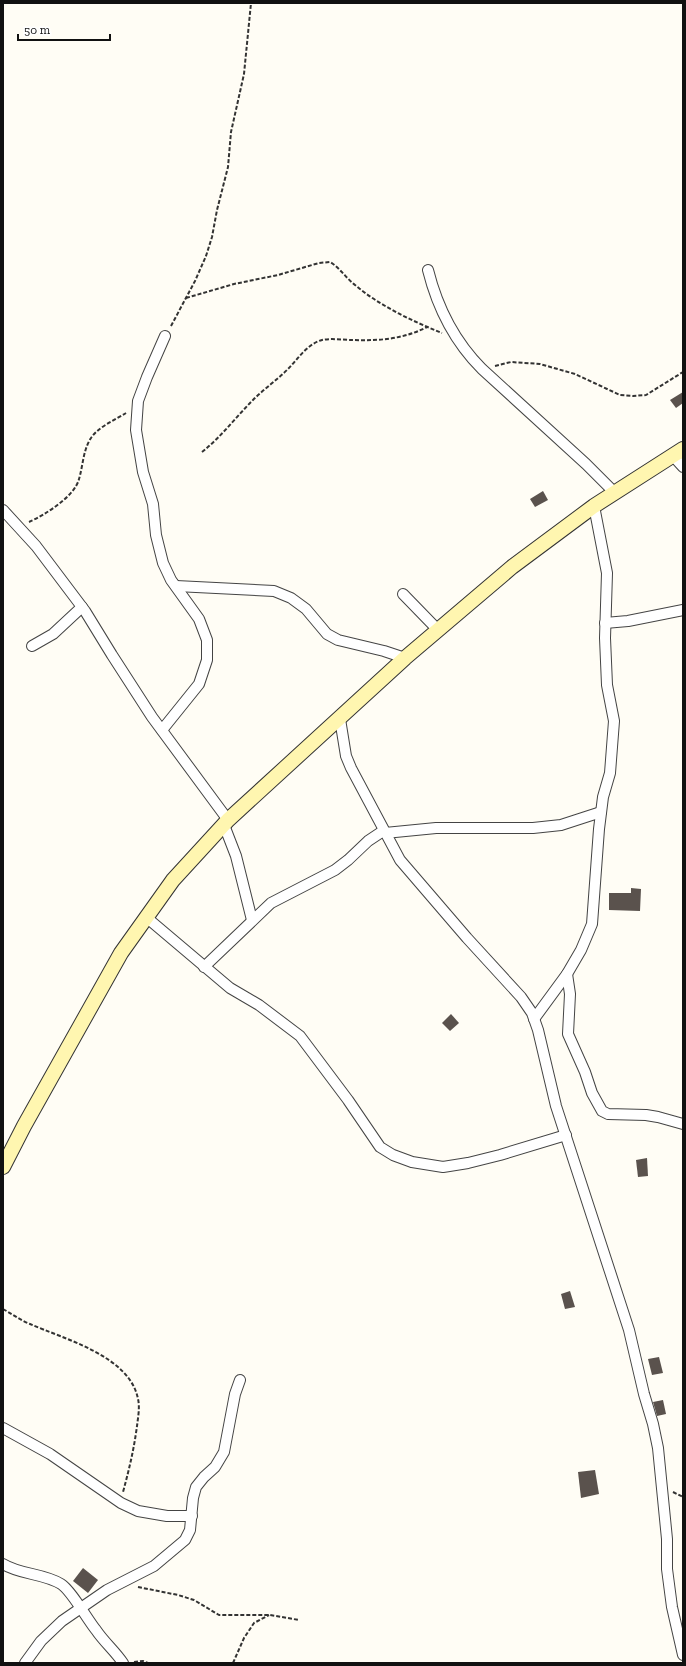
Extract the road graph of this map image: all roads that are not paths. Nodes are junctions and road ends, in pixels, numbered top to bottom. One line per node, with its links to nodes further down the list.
1 (428, 270): 5 (street)
2 (165, 336): 8 (street)
3 (678, 453): 4 (street); 5 (street)
4 (683, 467)
5 (615, 493): 6 (street)
6 (594, 506): 12 (street); 13 (street)
7 (3, 510): 10 (street)
8 (176, 586): 15 (street); 17 (street)
9 (403, 594): 13 (street)
10 (82, 607): 14 (street); 17 (street)
11 (683, 610): 12 (street)
12 (605, 623): 18 (street)
13 (437, 629): 15 (street)
14 (32, 646)
15 (405, 658): 16 (street)
16 (340, 719): 19 (street); 20 (street)
17 (162, 730): 19 (street)
18 (601, 812): 20 (street); 24 (street)
19 (226, 823): 21 (street); 22 (street)
20 (384, 832): 22 (street); 25 (street)
21 (146, 917): 23 (street); 28 (street)
22 (252, 920): 23 (street)
23 (204, 967): 27 (street)
24 (566, 974): 25 (street); 26 (street)
25 (534, 1019): 27 (street)
26 (683, 1124)
27 (566, 1135): 34 (street)
28 (3, 1167)
29 (240, 1380): 31 (street)
30 (3, 1428): 31 (street)
31 (192, 1516): 33 (street)
32 (3, 1564): 33 (street)
33 (80, 1608): 35 (street); 36 (street)
34 (683, 1655)
35 (25, 1663)
36 (123, 1663)

